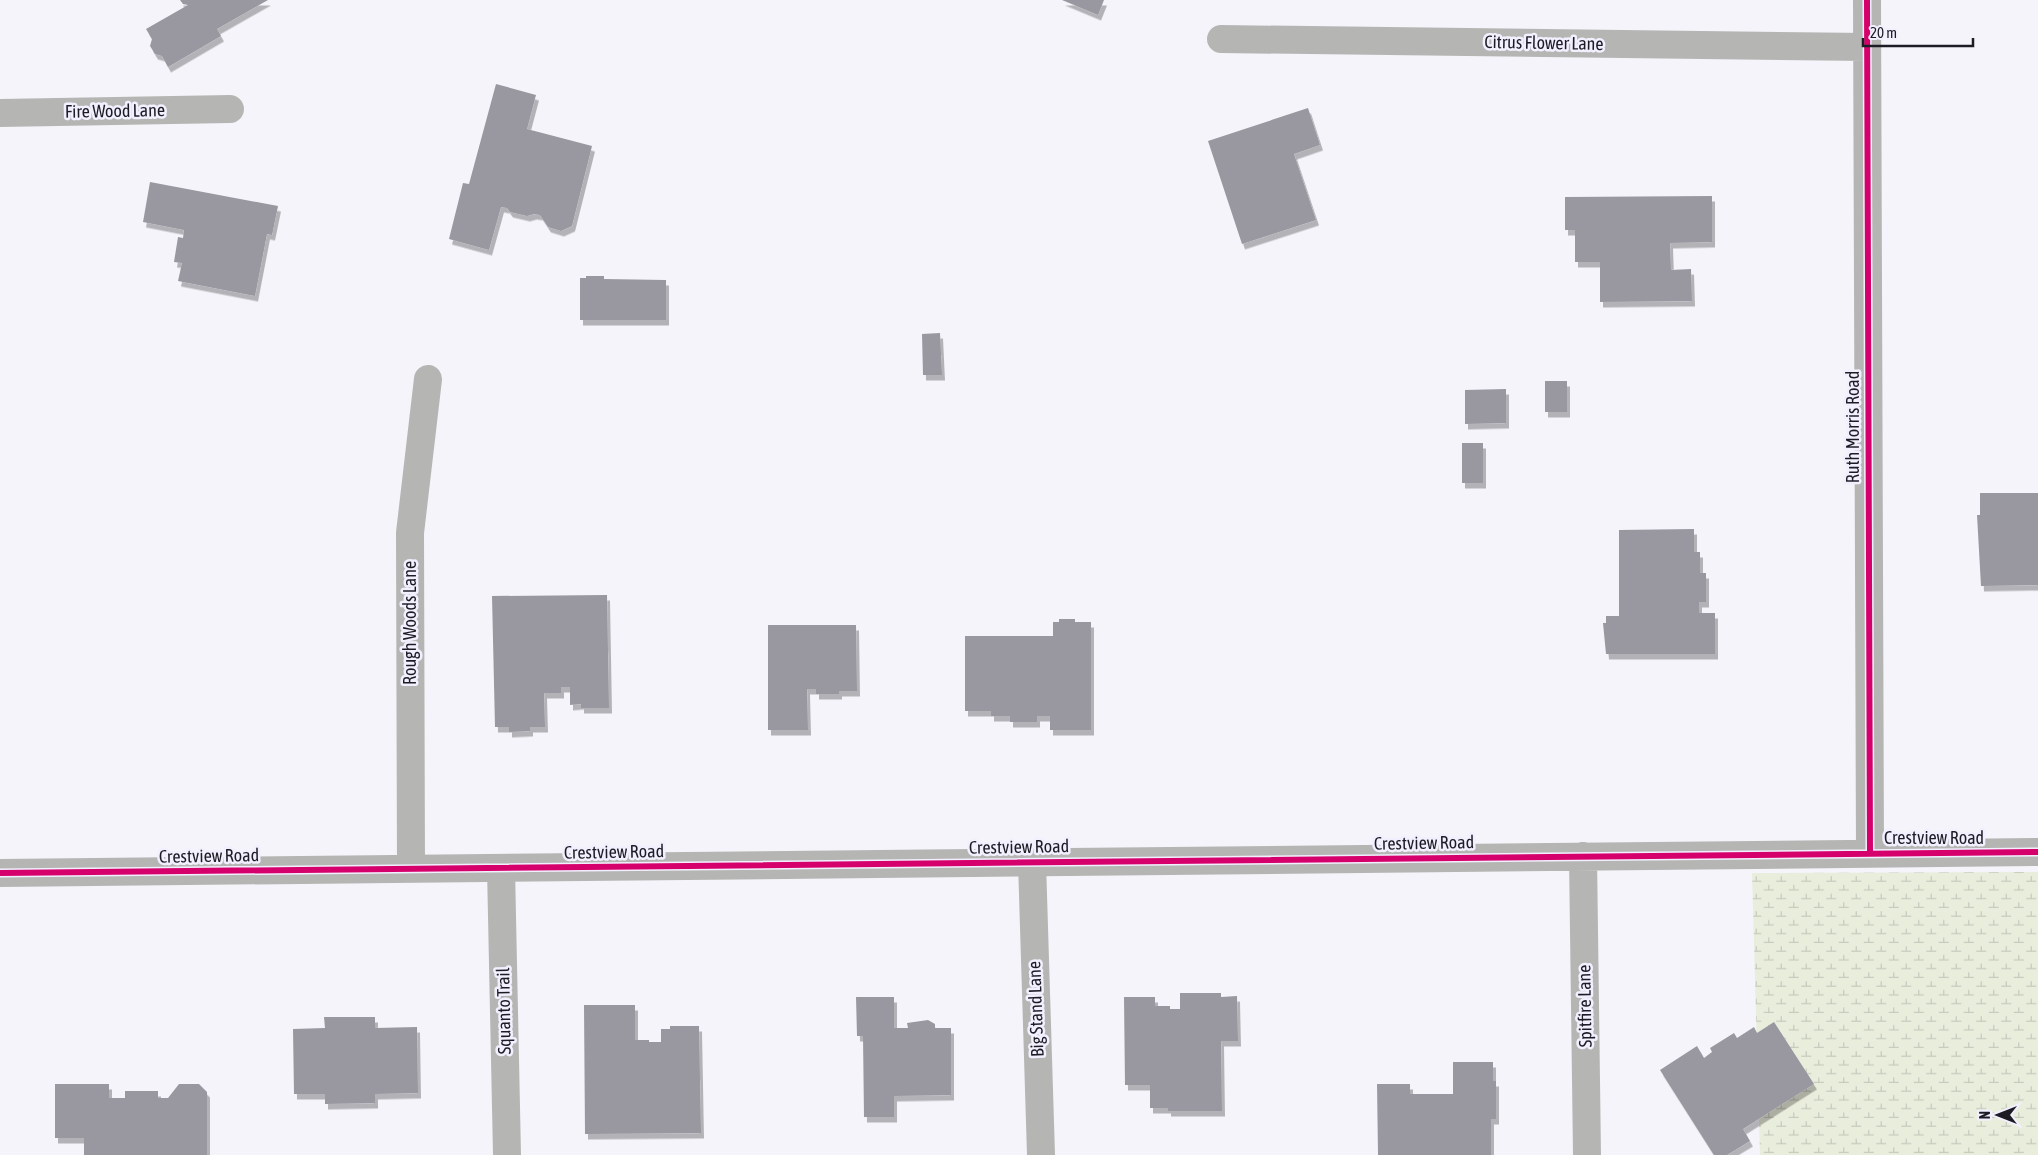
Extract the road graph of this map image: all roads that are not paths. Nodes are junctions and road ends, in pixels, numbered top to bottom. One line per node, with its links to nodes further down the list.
1 (1867, 0): 3 (street, Ruth Morris Road)
2 (1221, 38): 3 (street, Citrus Flower Lane)
3 (1867, 47): 8 (street, Ruth Morris Road)
4 (230, 109): 5 (street, Fire Wood Lane)
5 (0, 113)
6 (428, 379): 12 (street, Rough Woods Lane)
7 (2038, 852): 8 (street, Crestview Road)
8 (1870, 853): 9 (street, Crestview Road)
9 (1582, 856): 10 (street, Crestview Road); 16 (street, Spitfire Lane)
10 (1032, 862): 11 (street, Crestview Road); 15 (street, Big Stand Lane)
11 (501, 868): 12 (street, Crestview Road); 14 (street, Squanto Trail)
12 (411, 869): 13 (street, Crestview Road)
13 (0, 873)
14 (507, 1155)
15 (1041, 1155)
16 (1587, 1155)

